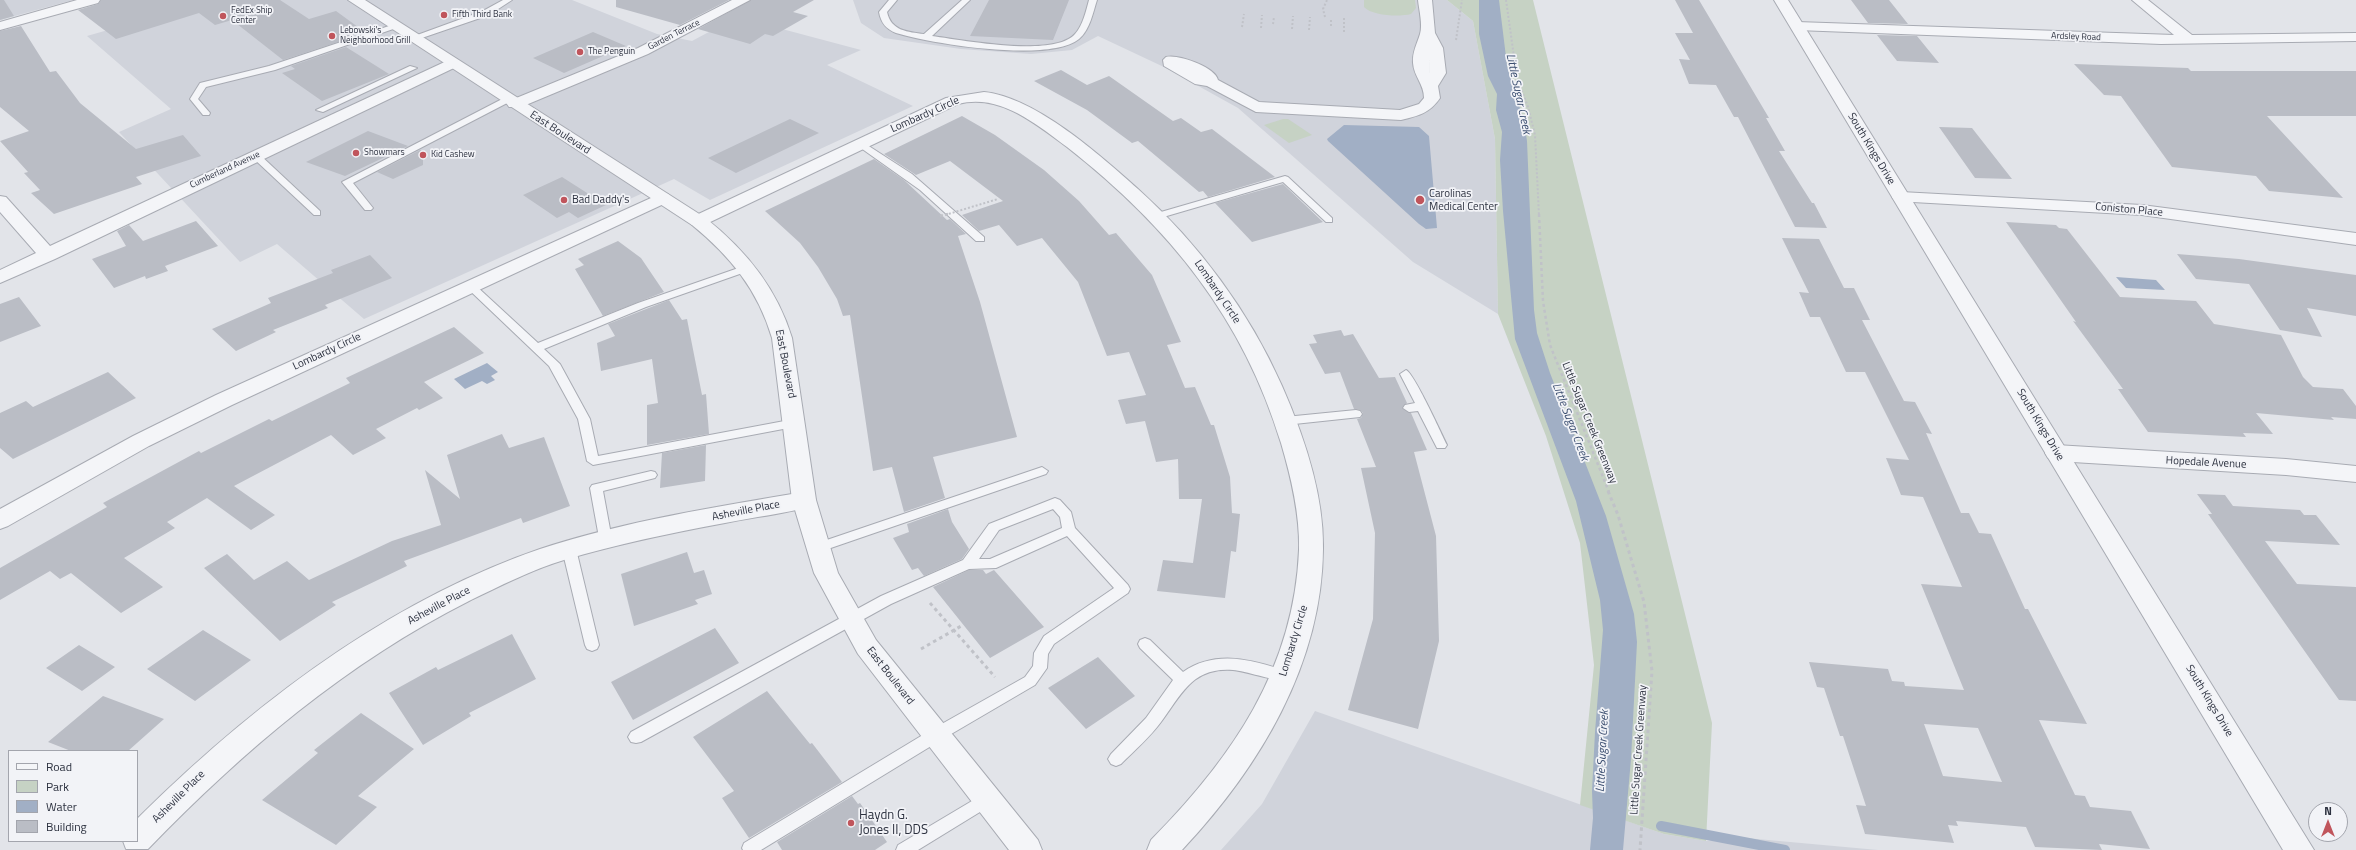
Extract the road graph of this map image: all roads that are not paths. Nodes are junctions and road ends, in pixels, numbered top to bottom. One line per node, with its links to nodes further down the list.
1 (93, 0): 11 (street)
2 (355, 0): 13 (street, East Boulevard)
3 (508, 0): 16 (lane)
4 (743, 0): 21 (street, Garden Terrace)
5 (893, 0): 14 (lane)
6 (966, 0): 14 (lane)
7 (1093, 0): 14 (lane)
8 (1425, 0): 20 (street)
9 (1781, 0): 12 (street, South Kings Drive)
10 (2139, 0): 17 (street)
11 (0, 26)
12 (1797, 26): 17 (street, Ardsley Road); 26 (street, South Kings Drive)
13 (395, 27): 16 (street, East Boulevard); 23 (lane)
14 (926, 37)
15 (2356, 37): 17 (street, Ardsley Road)
16 (413, 38): 18 (street, East Boulevard)
17 (2188, 39)
18 (451, 64): 21 (street, East Boulevard); 25 (street, Cumberland Avenue)
19 (413, 68): 22 (lane)
20 (1211, 82)
21 (512, 101): 27 (street, East Boulevard); 29 (lane)
22 (320, 110)
23 (206, 113)
24 (862, 144): 31 (street, Lombardy Circle); 33 (street, Lombardy Circle); 34 (lane)
25 (256, 156): 30 (lane); 36 (street, Cumberland Avenue)
26 (1901, 197): 35 (street, Coniston Place); 48 (street, South Kings Drive)
27 (662, 198): 33 (street, East Boulevard); 39 (street, Lombardy Circle)
28 (0, 201): 36 (street)
29 (368, 208)
30 (317, 213)
31 (1157, 216): 32 (lane); 45 (street, Lombardy Circle)
32 (1329, 220)
33 (698, 221): 37 (street, East Boulevard)
34 (980, 239)
35 (2356, 239)
36 (48, 255): 38 (street, Cumberland Avenue)
37 (747, 268): 40 (lane); 46 (street, East Boulevard)
38 (0, 277)
39 (470, 286): 40 (lane); 53 (street, Lombardy Circle)
40 (538, 348): 46 (lane)
41 (1406, 374): 42 (lane)
42 (1423, 406): 43 (lane); 47 (lane)
43 (1409, 408)
44 (1356, 414): 45 (lane)
45 (1285, 421): 62 (street, Lombardy Circle)
46 (795, 423): 52 (street, East Boulevard)
47 (1441, 445)
48 (2056, 453): 50 (street, Hopedale Avenue); 75 (street, South Kings Drive)
49 (1042, 471): 56 (lane)
50 (2356, 474)
51 (651, 476): 55 (lane)
52 (804, 500): 55 (street, Asheville Place); 56 (street, East Boulevard)
53 (0, 520)
54 (1069, 530): 58 (lane); 58 (lane); 64 (lane)
55 (605, 540): 57 (street, Asheville Place)
56 (817, 548): 59 (street, East Boulevard)
57 (569, 549): 61 (lane); 68 (street, Asheville Place)
58 (968, 564): 59 (lane)
59 (850, 619): 64 (street, East Boulevard); 65 (lane)
60 (1145, 644): 63 (lane)
61 (592, 645)
62 (1284, 676): 63 (lane); 74 (street, Lombardy Circle)
63 (1182, 680): 66 (lane)
64 (936, 735): 67 (street, East Boulevard); 70 (lane)
65 (636, 737)
66 (1116, 759)
67 (987, 799): 72 (lane); 73 (street, East Boulevard)
68 (138, 838)
69 (134, 842): 71 (street, Asheville Place)
70 (750, 848)
71 (127, 850)
72 (904, 850)
73 (1027, 850)
74 (1162, 850)
75 (2299, 850)

